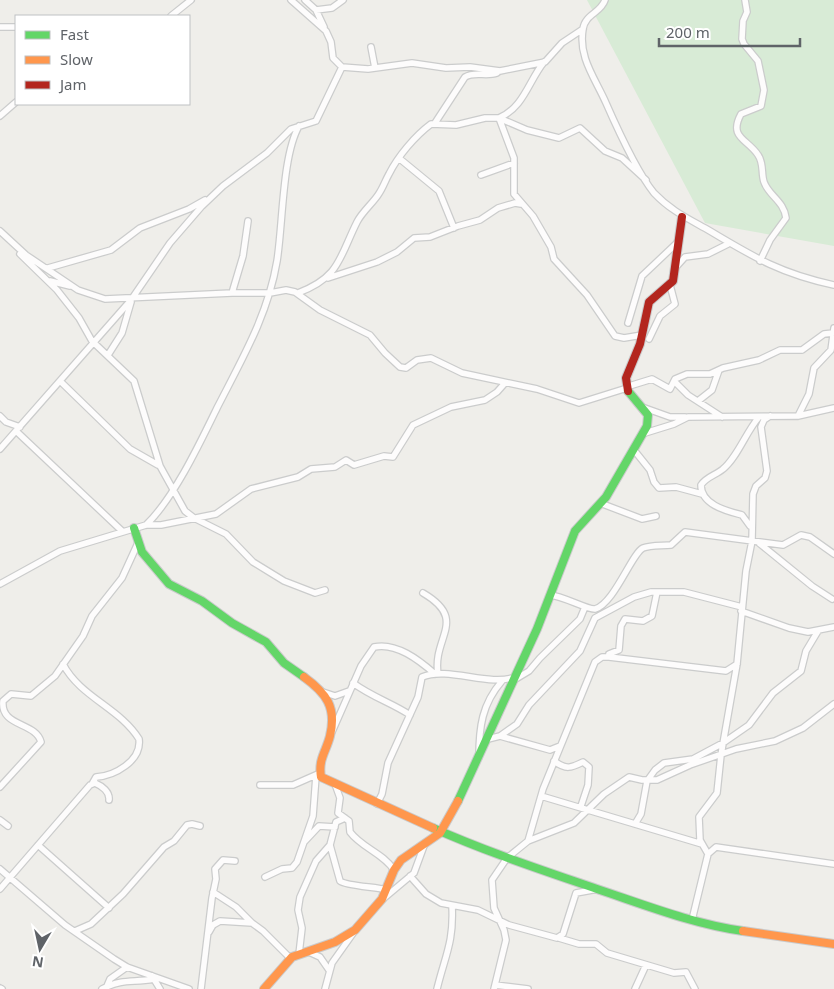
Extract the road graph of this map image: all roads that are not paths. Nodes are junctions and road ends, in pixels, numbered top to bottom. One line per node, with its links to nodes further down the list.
1 (191, 0): 8 (street)
2 (305, 0): 7 (street)
3 (344, 0): 7 (street)
4 (605, 0): 11 (street)
5 (745, 0): 36 (street)
6 (294, 1): 12 (street)
7 (316, 10): 12 (street)
8 (172, 15)
9 (0, 27): 10 (street)
10 (15, 27)
11 (583, 29): 14 (street); 26 (street)
12 (326, 31): 15 (street)
13 (370, 47): 16 (street)
14 (544, 62): 17 (street); 20 (street)
15 (342, 67): 16 (street); 22 (street)
16 (375, 68): 17 (street)
17 (500, 71): 21 (street)
18 (15, 103): 19 (street)
19 (0, 116)
20 (499, 118): 21 (street); 24 (street); 26 (street)
21 (435, 124): 23 (street)
22 (300, 126): 27 (street); 46 (street)
23 (400, 159): 31 (street); 39 (street)
24 (514, 163): 25 (street); 28 (street)
25 (481, 175)
26 (646, 180): 29 (street)
27 (213, 195): 38 (street); 49 (street)
28 (521, 204): 31 (street); 52 (street)
29 (682, 218): 34 (street); 35 (street)
30 (248, 221): 45 (street)
31 (454, 228): 39 (street)
32 (0, 231): 38 (street)
33 (0, 235): 40 (street)
34 (679, 241): 37 (street); 50 (street)
35 (728, 244): 36 (street); 37 (street)
36 (760, 261): 43 (street)
37 (675, 267): 41 (street)
38 (48, 268): 42 (street)
39 (328, 278): 44 (street)
40 (48, 280): 42 (street); 53 (street)
41 (670, 285): 52 (street); 52 (street)
42 (72, 286): 49 (street)
43 (834, 286)
44 (312, 287): 47 (street); 48 (street)
45 (232, 293): 46 (street); 49 (street)
46 (270, 293): 47 (street); 74 (street)
47 (298, 293): 48 (street)
48 (304, 298): 58 (street)
49 (131, 300): 53 (street); 54 (street)
50 (628, 323)
51 (833, 330): 55 (street); 65 (street)
52 (645, 337): 59 (street)
53 (92, 341): 54 (street); 57 (street)
54 (108, 355): 73 (street)
55 (719, 370): 56 (street); 60 (street)
56 (674, 381): 59 (street); 60 (street)
57 (60, 382): 69 (street); 73 (street)
58 (505, 383): 59 (street); 78 (street)
59 (626, 387): 61 (street)
60 (698, 401): 66 (street)
61 (642, 407): 68 (street); 70 (street)
62 (834, 408): 65 (street)
63 (0, 416): 69 (street)
64 (770, 416): 65 (street); 67 (street); 81 (street)
65 (798, 416)
66 (722, 417): 67 (street); 68 (street)
67 (759, 417): 75 (street)
68 (685, 418): 70 (street)
69 (18, 429): 71 (street); 82 (street)
70 (645, 433): 72 (street)
71 (0, 449)
72 (634, 450): 75 (street); 76 (street)
73 (160, 466): 74 (street)
74 (173, 490): 78 (street); 79 (street)
75 (702, 494): 81 (street)
76 (600, 503): 77 (street); 90 (street)
77 (656, 516)
78 (194, 518): 79 (street); 87 (street)
79 (146, 525): 80 (street)
80 (134, 528): 82 (street); 84 (street)
81 (751, 528): 83 (street)
82 (122, 530): 86 (street)
83 (755, 541): 85 (street); 91 (street); 92 (street); 93 (street)
84 (138, 544): 96 (street); 103 (street)
85 (834, 554)
86 (0, 584)
87 (325, 590)
88 (657, 592): 93 (street); 97 (street); 107 (street)
89 (423, 593): 99 (street)
90 (550, 595): 92 (street); 100 (street)
91 (832, 599)
92 (585, 607): 100 (street)
93 (742, 609): 95 (street); 98 (street)
94 (834, 627): 95 (street)
95 (818, 631): 109 (street)
96 (64, 664): 117 (street); 119 (street)
97 (594, 664): 98 (street); 110 (street)
98 (737, 664): 109 (street)
99 (436, 674): 101 (street); 102 (street); 105 (street)
100 (515, 678): 101 (street); 108 (street)
101 (502, 681): 112 (street)
102 (352, 686): 103 (street); 105 (street); 106 (street)
103 (322, 692): 106 (street)
104 (834, 704): 111 (street)
105 (410, 715): 122 (street)
106 (330, 736): 114 (street)
107 (500, 736): 108 (street); 110 (street)
108 (488, 739): 112 (street)
109 (723, 743): 111 (street); 115 (street)
110 (560, 746): 113 (street)
111 (721, 755): 115 (street); 135 (street)
112 (479, 759): 131 (street)
113 (554, 760): 120 (street); 123 (street)
114 (318, 775): 116 (street); 118 (street); 133 (street)
115 (647, 781): 124 (street); 127 (street)
116 (334, 783): 122 (street); 125 (street)
117 (92, 784): 121 (street); 136 (street)
118 (260, 785)
119 (0, 787)
120 (541, 796): 123 (street); 132 (street)
121 (109, 800)
122 (377, 804): 131 (street)
123 (581, 806): 124 (street)
124 (591, 809): 127 (street); 132 (street)
125 (345, 818): 130 (street); 143 (street)
126 (0, 820): 128 (street)
127 (635, 824): 135 (street)
128 (8, 826)
129 (200, 826): 153 (street)
130 (335, 827): 133 (street); 137 (street)
131 (440, 833): 134 (street); 139 (street)
132 (528, 841): 139 (street)
133 (304, 842): 146 (street)
134 (425, 843): 143 (street); 144 (street)
135 (702, 844): 138 (street)
136 (38, 845): 145 (street); 153 (street)
137 (330, 845): 149 (street); 163 (street)
138 (708, 854): 141 (street); 155 (street)
139 (507, 858): 147 (street); 154 (street)
140 (235, 861): 150 (street)
141 (834, 864)
142 (0, 870): 145 (street)
143 (394, 870): 149 (street)
144 (410, 876): 151 (street); 152 (street)
145 (11, 877): 148 (street); 158 (street)
146 (265, 877)
147 (598, 888): 155 (street); 160 (street)
148 (0, 889)
149 (387, 890): 151 (street)
150 (213, 892): 156 (street); 159 (street)
151 (382, 899): 157 (street)
152 (452, 906): 154 (street); 176 (street)
153 (109, 908): 158 (street)
154 (499, 920): 160 (street); 169 (street)
155 (692, 920): 161 (street)
156 (252, 923): 159 (street); 164 (street)
157 (355, 930): 162 (street); 167 (street)
158 (75, 931): 166 (street)
159 (207, 936): 173 (street)
160 (560, 938): 165 (street)
161 (834, 944)
162 (308, 952): 163 (street); 167 (street)
163 (300, 954): 164 (street)
164 (290, 958): 174 (street)
165 (646, 964): 178 (street); 179 (street)
166 (127, 967): 168 (street); 170 (street)
167 (329, 970): 175 (street)
168 (152, 977): 170 (street); 171 (street); 172 (street)
169 (495, 987): 177 (street)
170 (105, 988)
171 (160, 989)
172 (189, 989)
173 (201, 989)
174 (264, 989)
175 (325, 989)
176 (437, 989)
177 (528, 989)
178 (635, 989)
179 (695, 989)

